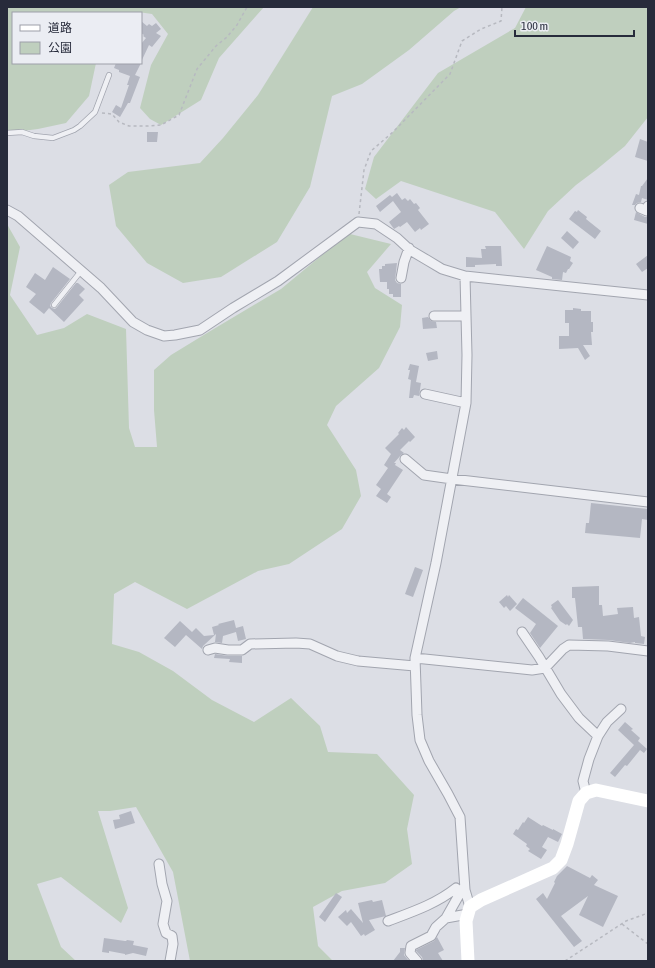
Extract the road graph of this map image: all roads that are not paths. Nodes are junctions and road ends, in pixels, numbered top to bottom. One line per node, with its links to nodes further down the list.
1 (110, 75): 2 (lane)
2 (7, 133)
3 (7, 210): 5 (street)
4 (408, 248): 5 (street); 6 (street); 7 (street)
5 (81, 271): 9 (lane)
6 (465, 276): 8 (street); 11 (street)
7 (401, 278)
8 (648, 295)
9 (54, 305)
10 (434, 316): 11 (street)
11 (466, 316): 13 (street)
12 (425, 394): 13 (street)
13 (466, 403): 15 (street)
14 (405, 459): 15 (street)
15 (452, 479): 16 (street); 20 (street)
16 (648, 502)
17 (522, 632): 21 (street)
18 (208, 650): 20 (street)
19 (648, 651): 21 (street)
20 (415, 662): 21 (street); 27 (street)
21 (545, 668): 23 (street)
22 (621, 709): 23 (street)
23 (598, 736): 24 (street)
24 (586, 793): 25 (street); 27 (street)
25 (648, 801)
26 (159, 864): 30 (street)
27 (469, 911): 28 (street); 32 (street)
28 (446, 918): 29 (street); 31 (street)
29 (388, 921)
30 (170, 961)
31 (417, 961)
32 (468, 961)

